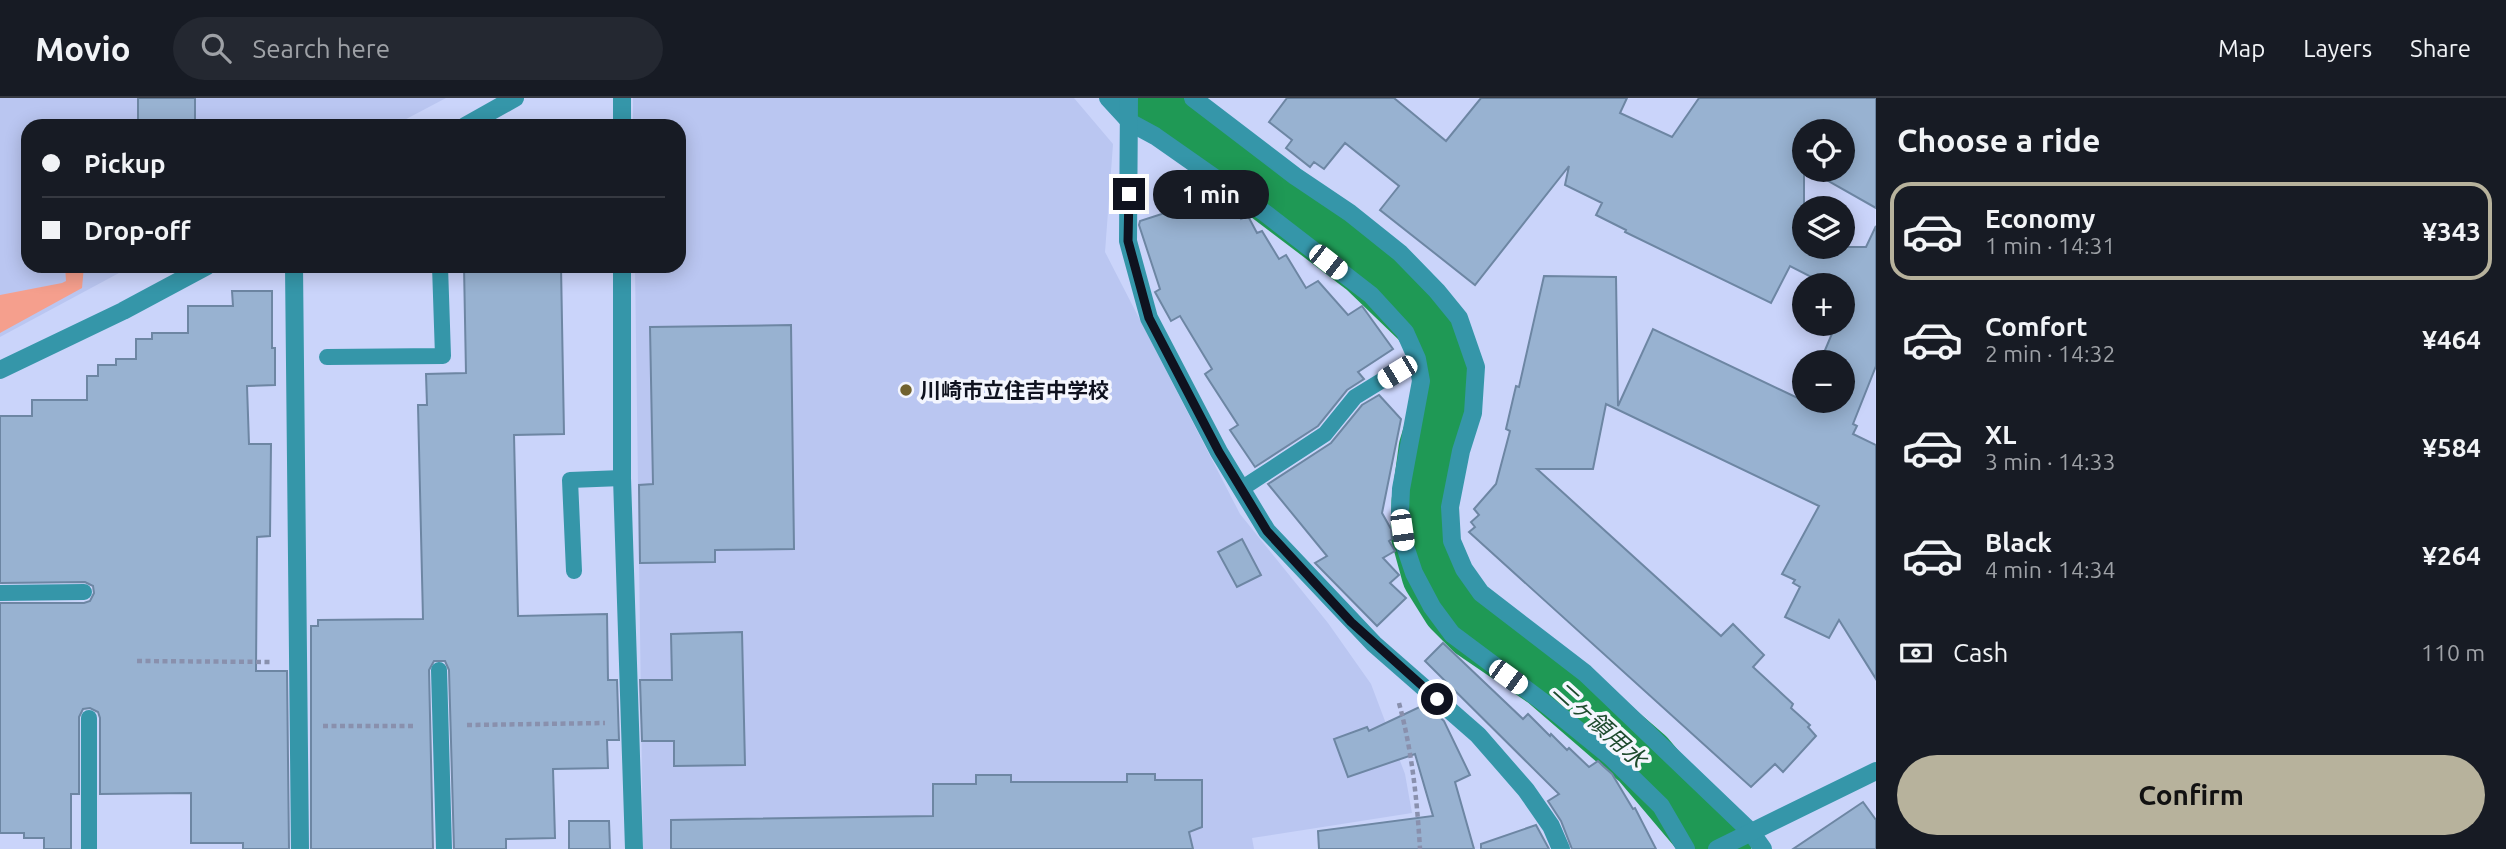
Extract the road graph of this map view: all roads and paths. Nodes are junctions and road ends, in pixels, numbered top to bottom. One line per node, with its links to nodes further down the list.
1 (515, 98): 6 (street)
2 (622, 98): 7 (street)
3 (1108, 98): 8 (street)
4 (1129, 98): 8 (street)
5 (1196, 99): 27 (street)
6 (478, 119)
7 (622, 119)
8 (1131, 123): 14 (street); 17 (street)
9 (194, 273): 15 (street)
10 (294, 273): 22 (street)
11 (440, 273): 13 (lane)
12 (622, 273): 16 (street)
13 (327, 357)
14 (1417, 359): 17 (lane); 34 (street)
15 (0, 370)
16 (622, 478): 18 (lane); 31 (street)
17 (1241, 489): 33 (street)
18 (574, 570)
19 (84, 592): 20 (lane)
20 (0, 593)
21 (137, 661): 22 (path)
22 (297, 662): 29 (street)
23 (439, 670): 30 (lane)
24 (1396, 692): 32 (path)
25 (89, 718): 28 (lane)
26 (1876, 771): 27 (street)
27 (1751, 832): 35 (street); 36 (street)
28 (89, 849)
29 (300, 849)
30 (444, 849)
31 (634, 849)
32 (1420, 849)
33 (1561, 849)
34 (1686, 849)
35 (1717, 849)
36 (1763, 849)

